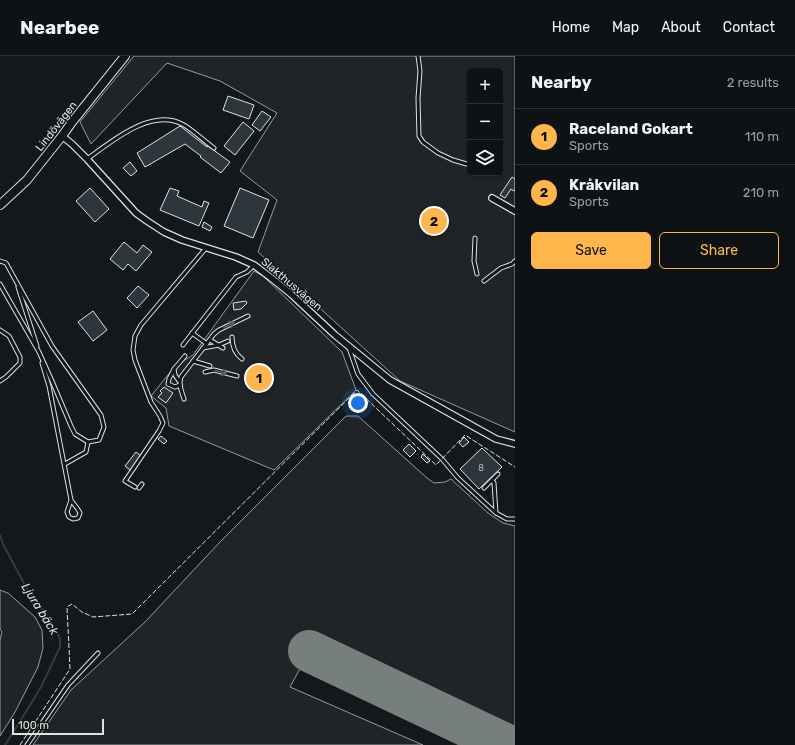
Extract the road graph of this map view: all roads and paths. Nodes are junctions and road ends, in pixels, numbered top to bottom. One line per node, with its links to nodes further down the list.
1 (124, 56): 3 (main road, Lindövägen)
2 (418, 56): 6 (lane)
3 (62, 136): 5 (street, Slakthusvägen); 8 (main road, Lindövägen)
4 (214, 148): 5 (lane)
5 (87, 160): 11 (street, Slakthusvägen)
6 (467, 164)
7 (492, 198): 9 (street)
8 (0, 205)
9 (515, 211)
10 (475, 238): 15 (lane)
11 (206, 248): 14 (street, Slakthusvägen); 49 (lane)
12 (0, 261): 16 (lane)
13 (515, 261): 17 (lane)
14 (254, 265): 23 (lane); 30 (street, Slakthusvägen)
15 (477, 274)
16 (15, 279): 33 (lane); 44 (lane)
17 (484, 281)
18 (0, 284): 19 (lane)
19 (4, 292): 20 (lane); 33 (lane)
20 (0, 294)
21 (248, 316): 25 (lane, one-way to 21)
22 (0, 330): 41 (lane)
23 (192, 333): 27 (lane); 28 (lane)
24 (232, 337): 35 (lane)
25 (210, 340): 27 (lane); 29 (lane)
26 (228, 341): 29 (lane)
27 (207, 344): 31 (lane)
28 (183, 345)
29 (219, 345): 31 (lane); 32 (lane)
30 (349, 346): 45 (street, Slakthusvägen); 52 (lane)
31 (203, 348): 36 (lane)
32 (223, 348)
33 (39, 352): 44 (lane); 46 (lane)
34 (184, 356): 38 (lane)
35 (242, 359)
36 (194, 361): 37 (lane); 42 (lane)
37 (210, 366)
38 (174, 369): 42 (lane); 42 (lane)
39 (205, 372): 40 (lane, one-way to 40)
40 (237, 376)
41 (0, 380)
42 (180, 383): 43 (lane)
43 (184, 399)
44 (88, 442): 46 (lane)
45 (515, 444)
46 (65, 464): 51 (lane)
47 (498, 474): 48 (lane)
48 (492, 480): 50 (lane); 52 (lane)
49 (142, 484)
50 (484, 488)
51 (71, 500): 51 (lane)
52 (496, 513): 53 (lane)
53 (515, 519)
54 (98, 653): 55 (lane)
55 (27, 745)

